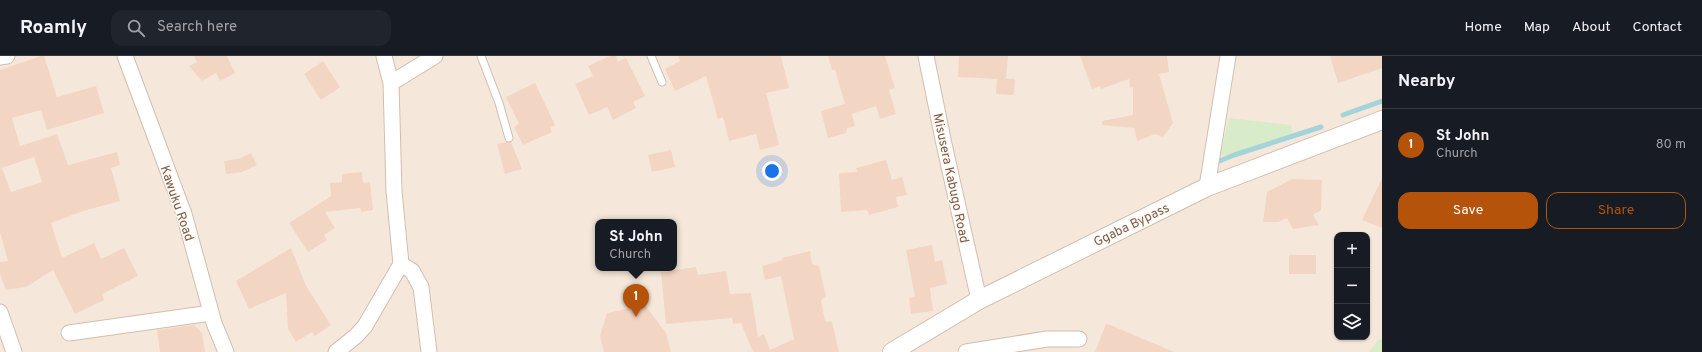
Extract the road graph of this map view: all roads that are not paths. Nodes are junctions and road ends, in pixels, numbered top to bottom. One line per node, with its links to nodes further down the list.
1 (7, 56): 9 (street)
2 (125, 56): 18 (street, Kawuku Road)
3 (384, 56): 11 (street)
4 (435, 56): 11 (street)
5 (481, 56): 13 (lane)
6 (651, 56): 10 (lane)
7 (926, 56): 16 (street, Misusera Kabugo Road)
8 (1228, 56): 14 (street)
9 (0, 58)
10 (662, 82)
11 (391, 83): 15 (street)
12 (1382, 120): 14 (street, Ggaba Bypass)
13 (509, 138)
14 (1207, 187): 16 (street, Ggaba Bypass)
15 (401, 264): 23 (street); 24 (street)
16 (979, 300): 25 (street, Ggaba Bypass)
17 (0, 312): 21 (street)
18 (211, 313): 19 (street); 22 (street, Kawuku Road)
19 (69, 333)
20 (1079, 339): 26 (street)
21 (14, 352)
22 (226, 352)
23 (336, 352)
24 (430, 352)
25 (892, 352)
26 (966, 352)

